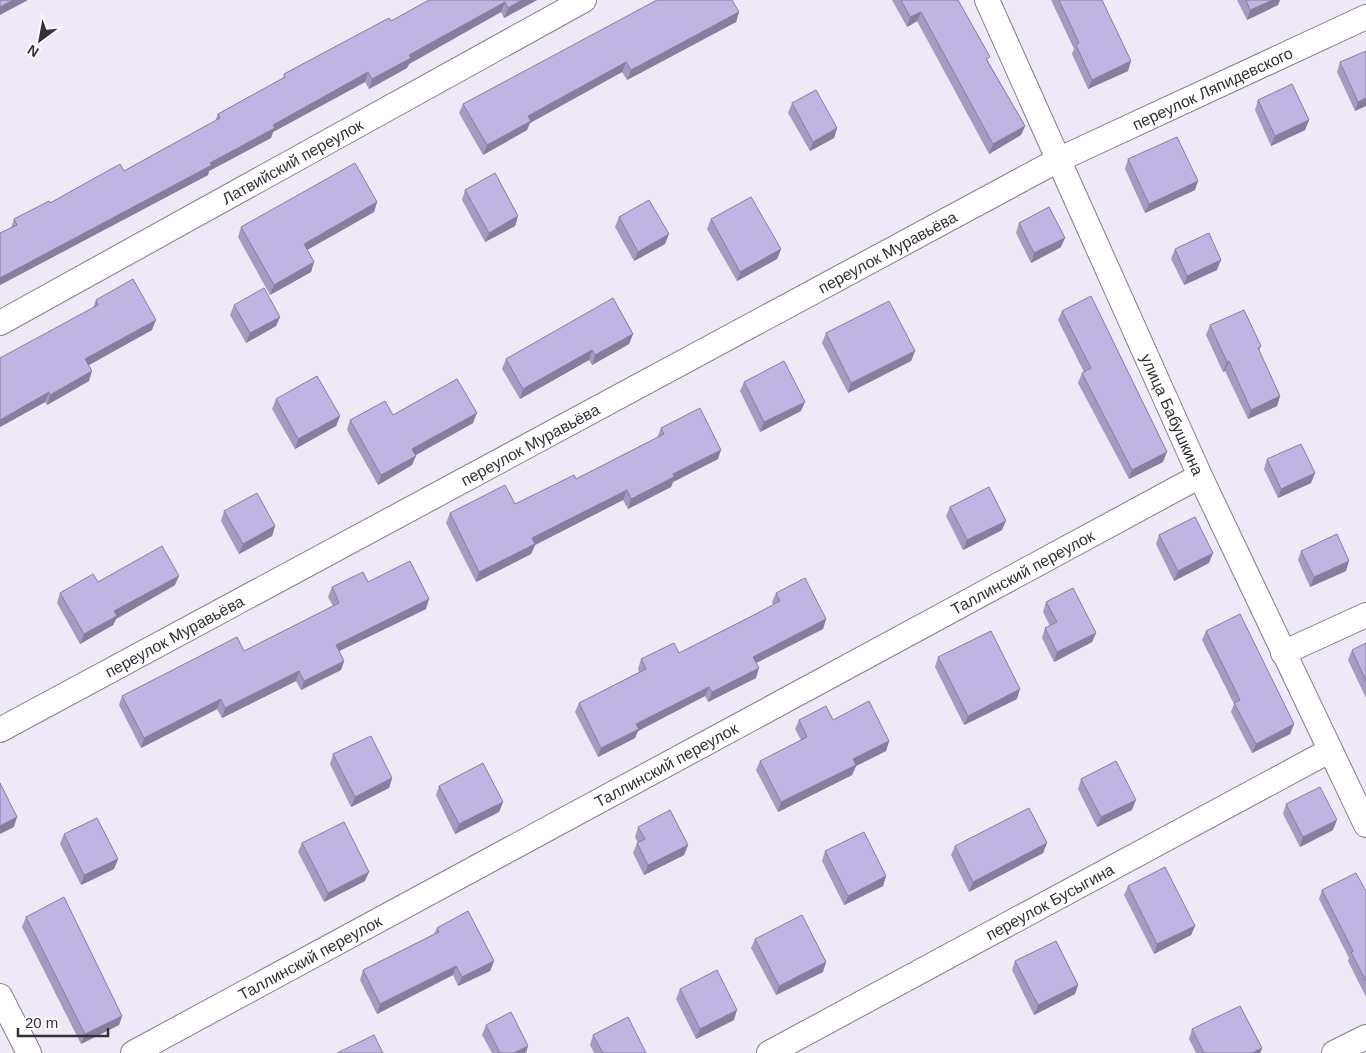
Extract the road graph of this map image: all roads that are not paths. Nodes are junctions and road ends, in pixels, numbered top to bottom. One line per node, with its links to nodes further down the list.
1 (584, 0): 5 (street, Латвийский переулок)
2 (987, 0): 4 (street, улица Бабушкина)
3 (1366, 17): 4 (street, переулок Ляпидевского)
4 (1060, 159): 6 (street, улица Бабушкина); 9 (street, переулок Муравьёва)
5 (0, 323)
6 (1200, 476): 8 (street, улица Бабушкина); 15 (street, Таллинский переулок)
7 (1366, 615): 8 (street)
8 (1283, 653): 10 (street, улица Бабушкина)
9 (0, 730)
10 (1329, 751): 11 (street, улица Бабушкина); 16 (street, переулок Бусыгина)
11 (1366, 825)
12 (0, 996): 14 (street)
13 (1366, 1037): 17 (street)
14 (30, 1053)
15 (133, 1053)
16 (769, 1053)
17 (1334, 1053)

